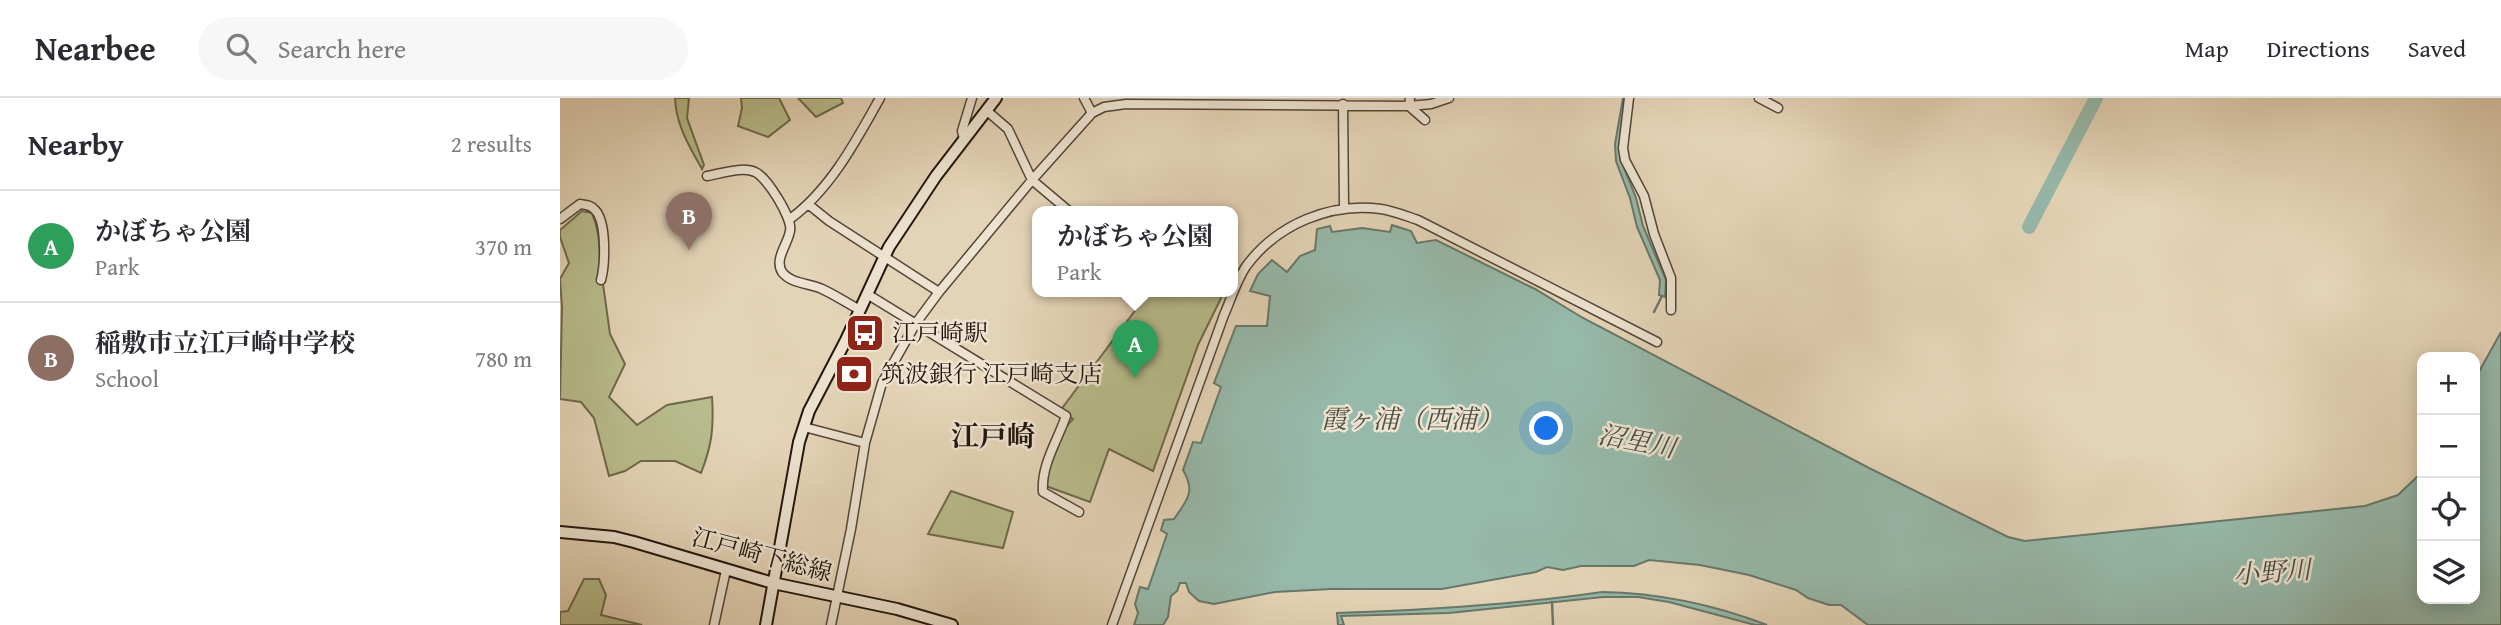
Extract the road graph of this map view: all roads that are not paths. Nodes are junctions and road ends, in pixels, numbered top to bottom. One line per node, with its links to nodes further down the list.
1 (880, 98): 18 (street)
2 (972, 98): 15 (street)
3 (996, 98): 12 (street)
4 (1084, 98): 13 (street)
5 (1449, 98): 10 (street)
6 (1629, 98): 30 (street)
7 (1759, 98): 11 (street)
8 (1126, 101): 9 (street); 13 (street)
9 (1340, 102): 10 (street); 20 (street)
10 (1409, 102): 14 (street)
11 (1778, 108)
12 (986, 110): 15 (street); 17 (street)
13 (1093, 113): 17 (street)
14 (1425, 120)
15 (964, 139): 23 (street)
16 (707, 176): 22 (street)
17 (1032, 180): 19 (street); 26 (street)
18 (808, 204): 22 (street); 23 (street)
19 (1063, 206)
20 (1344, 207): 25 (street); 32 (street)
21 (560, 219): 24 (street)
22 (790, 219): 29 (street)
23 (883, 256): 26 (street); 27 (street)
24 (601, 280)
25 (1238, 284)
26 (939, 292): 31 (street)
27 (867, 294): 29 (street); 31 (street)
28 (1232, 297): 45 (street)
29 (860, 310): 33 (street)
30 (1671, 310)
31 (916, 323): 34 (street); 35 (street)
32 (1657, 342)
33 (804, 426): 34 (street); 38 (street)
34 (866, 443): 39 (street)
35 (1079, 512)
36 (560, 532): 37 (street, 江戸崎下総線)
37 (726, 570): 38 (street, 江戸崎下総線); 41 (street)
38 (773, 583): 39 (street, 江戸崎下総線); 42 (street)
39 (837, 597): 40 (street, 江戸崎下総線); 43 (street)
40 (919, 620): 44 (street, 江戸崎下総線)
41 (713, 625)
42 (766, 625)
43 (831, 625)
44 (951, 625)
45 (1112, 625)

